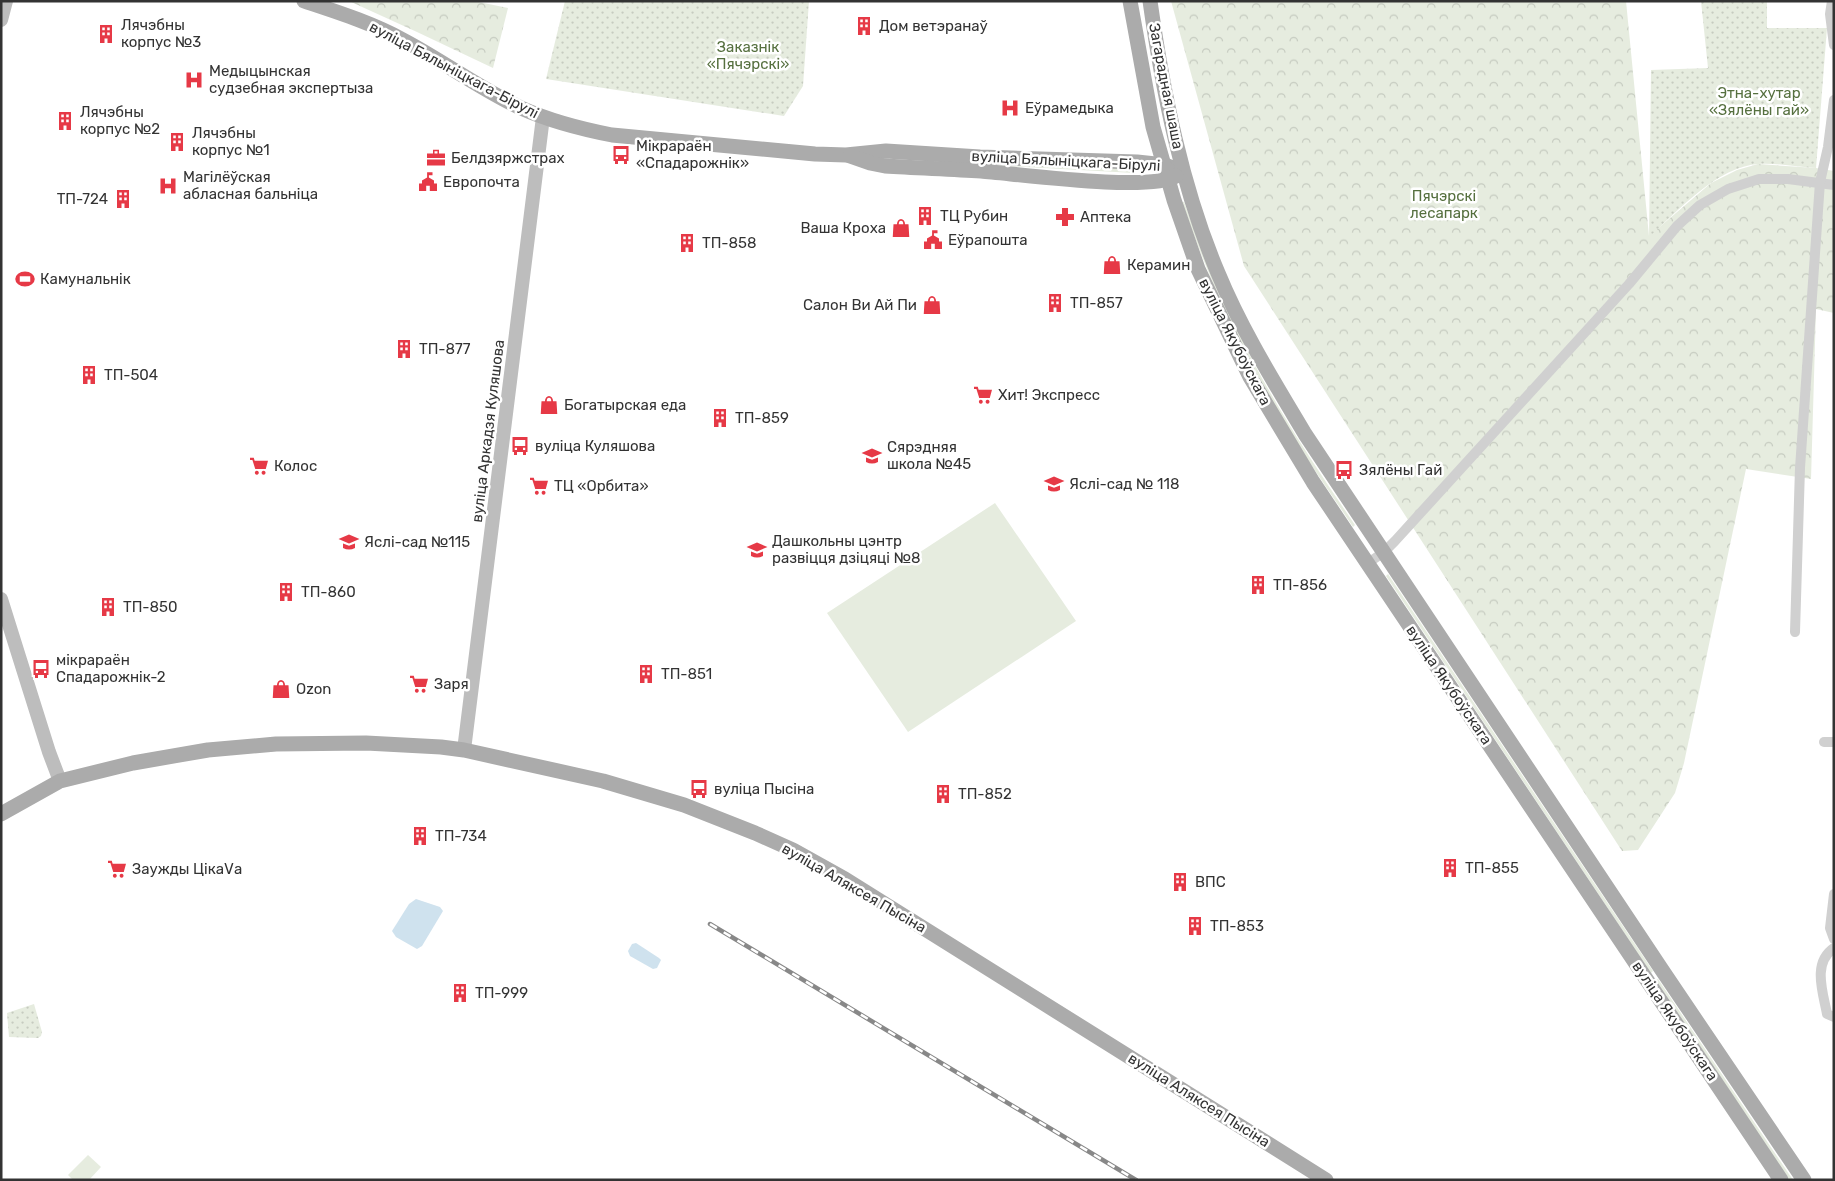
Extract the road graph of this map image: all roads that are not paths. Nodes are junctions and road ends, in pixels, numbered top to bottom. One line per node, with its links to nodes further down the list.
1 (6, 1): 6 (main road)
2 (304, 1): 10 (main road, вуліца Бялыніцкага-Бірулі)
3 (1130, 1): 12 (main road, Загарадная шаша)
4 (1150, 1): 13 (main road, Загарадная шаша)
5 (1832, 1): 7 (street)
6 (1, 20)
7 (1834, 35): 8 (street)
8 (1834, 45)
9 (1834, 100): 15 (street)
10 (543, 117): 11 (main road, вуліца Бялыніцкага-Бірулі); 21 (main road, вуліца Аркадзя Куляшова)
11 (980, 164): 12 (main road, вуліца Бялыніцкага-Бірулі); 14 (main road, вуліца Бялыніцкага-Бірулі)
12 (1165, 165): 13 (main road, вуліца Бялыніцкага-Бірулі); 14 (main road, вуліца Якубоўскага)
13 (1184, 171): 14 (main road, вуліца Бялыніцкага-Бірулі); 17 (main road, вуліца Якубоўскага)
14 (1168, 180): 18 (main road, вуліца Якубоўскага)
15 (1820, 182): 16 (street); 17 (street); 20 (street)
16 (1834, 185)
17 (1384, 552): 18 (street); 30 (main road, вуліца Якубоўскага)
18 (1368, 563): 29 (main road, вуліца Якубоўскага)
19 (1, 599): 22 (main road)
20 (1795, 632)
21 (464, 750): 22 (main road, вуліца Аляксея Пысіна); 28 (main road, вуліца Аляксея Пысіна)
22 (60, 781): 23 (main road, вуліца Аляксея Пысіна)
23 (1, 814)
24 (1834, 894): 25 (street)
25 (1834, 939)
26 (1834, 948): 27 (street)
27 (1834, 1017)
28 (1326, 1180)
29 (1781, 1180)
30 (1804, 1180)

